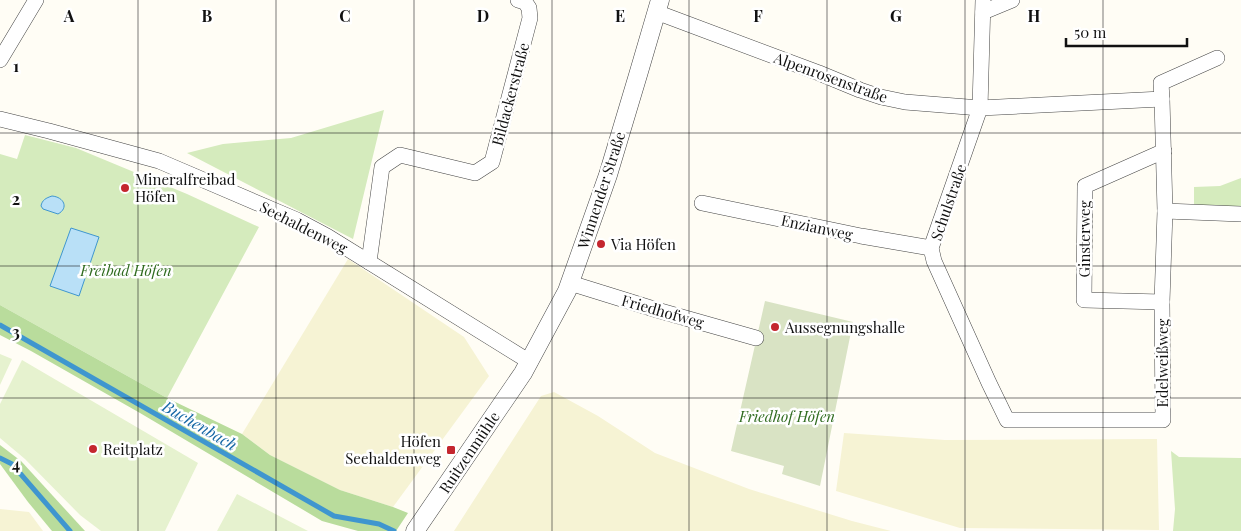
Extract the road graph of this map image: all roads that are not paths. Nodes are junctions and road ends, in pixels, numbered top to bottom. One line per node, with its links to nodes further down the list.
1 (35, 0): 7 (street)
2 (518, 0): 16 (street, Bildackerstraße)
3 (1012, 0): 5 (street)
4 (658, 6): 9 (street, Alpenrosenstraße); 17 (street, Winnender Straße)
5 (983, 6): 9 (street, Schulstraße)
6 (1217, 58): 8 (street, Edelweißweg)
7 (0, 60)
8 (1162, 99): 9 (street, Alpenrosenstraße); 11 (street, Edelweißweg)
9 (980, 108): 15 (street, Schulstraße)
10 (0, 119): 16 (street, Seehaldenweg)
11 (1164, 151): 13 (street, Edelweißweg); 18 (street, Ginsterweg)
12 (702, 204): 15 (street, Enzianweg)
13 (1165, 211): 14 (street); 18 (street, Edelweißweg)
14 (1241, 214)
15 (932, 248): 21 (street, Schulstraße)
16 (369, 262): 20 (street, Seehaldenweg)
17 (570, 283): 19 (street, Friedhofweg); 20 (street, Winnender Straße)
18 (1162, 302): 21 (street, Edelweißweg)
19 (756, 338)
20 (526, 367): 22 (street, Ruitzenmühle)
21 (1007, 420)
22 (416, 528)

